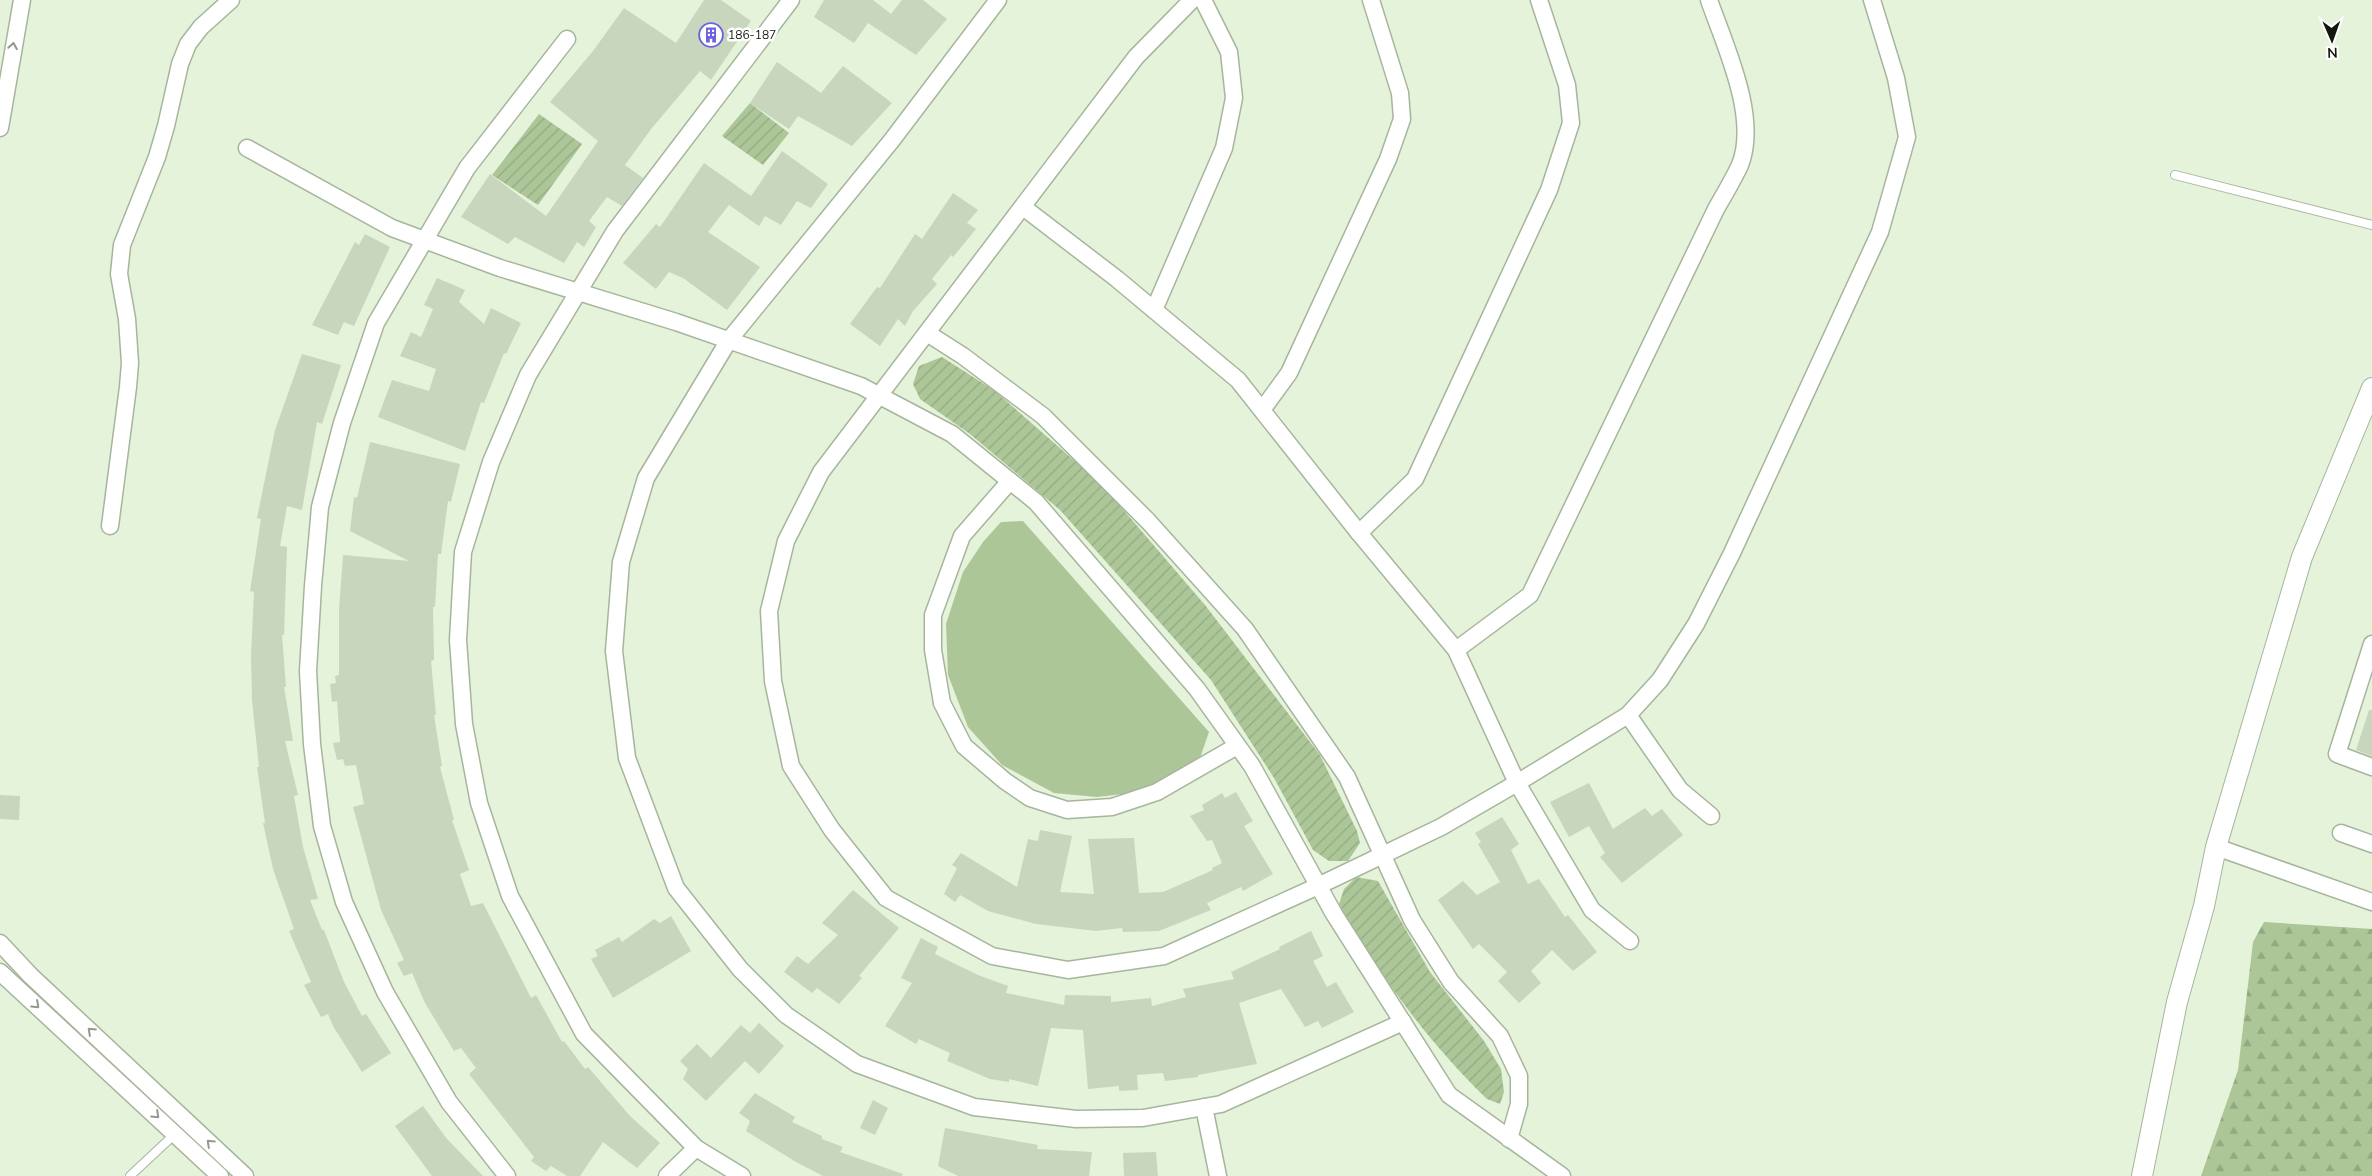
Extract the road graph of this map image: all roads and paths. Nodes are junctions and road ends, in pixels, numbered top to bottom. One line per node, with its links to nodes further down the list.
1 (22, 0): 12 (street, one-way to 1)
2 (231, 0): 27 (street)
3 (791, 0): 19 (street)
4 (998, 0): 22 (street)
5 (1192, 0): 16 (street)
6 (1203, 0): 20 (street)
7 (1371, 0): 25 (street)
8 (1539, 0): 28 (street)
9 (1709, 0): 30 (street)
10 (1872, 0): 32 (street)
11 (566, 39): 18 (street)
12 (3, 88): 13 (street)
13 (0, 128)
14 (247, 148): 18 (street)
15 (2175, 174): 17 (lane)
16 (1024, 207): 20 (street); 21 (street)
17 (2372, 226)
18 (424, 239): 19 (street); 54 (street)
19 (578, 292): 22 (street); 50 (street)
20 (1154, 310): 25 (street)
21 (926, 333): 24 (street); 40 (street)
22 (729, 340): 24 (street); 47 (street)
23 (2372, 388): 39 (street)
24 (878, 395): 26 (street); 41 (street)
25 (1262, 410): 28 (street)
26 (1010, 481): 33 (street); 33 (street)
27 (110, 526)
28 (1359, 533): 30 (street)
29 (2372, 644): 31 (street)
30 (1456, 650): 35 (street)
31 (2365, 690): 34 (street)
32 (1628, 715): 35 (street); 36 (street)
33 (1237, 746): 41 (street)
34 (2372, 767)
35 (1517, 783): 40 (street); 43 (street)
36 (1710, 816)
37 (2341, 833): 38 (street)
38 (2372, 844)
39 (2216, 847): 42 (street); 59 (street)
40 (1382, 855): 41 (street); 49 (street)
41 (1318, 886): 46 (street)
42 (2372, 902)
43 (1630, 941)
44 (0, 943): 53 (street, one-way to 44)
45 (0, 972): 48 (street, one-way to 48)
46 (1403, 1022): 47 (street); 49 (street)
47 (1204, 1107): 57 (street)
48 (176, 1133): 51 (lane); 52 (street)
49 (1509, 1138): 58 (street)
50 (696, 1148): 55 (street); 56 (street)
51 (130, 1176)
52 (220, 1176)
53 (245, 1176)
54 (507, 1176)
55 (667, 1176)
56 (742, 1176)
57 (1219, 1176)
58 (1562, 1176)
59 (2142, 1176)

